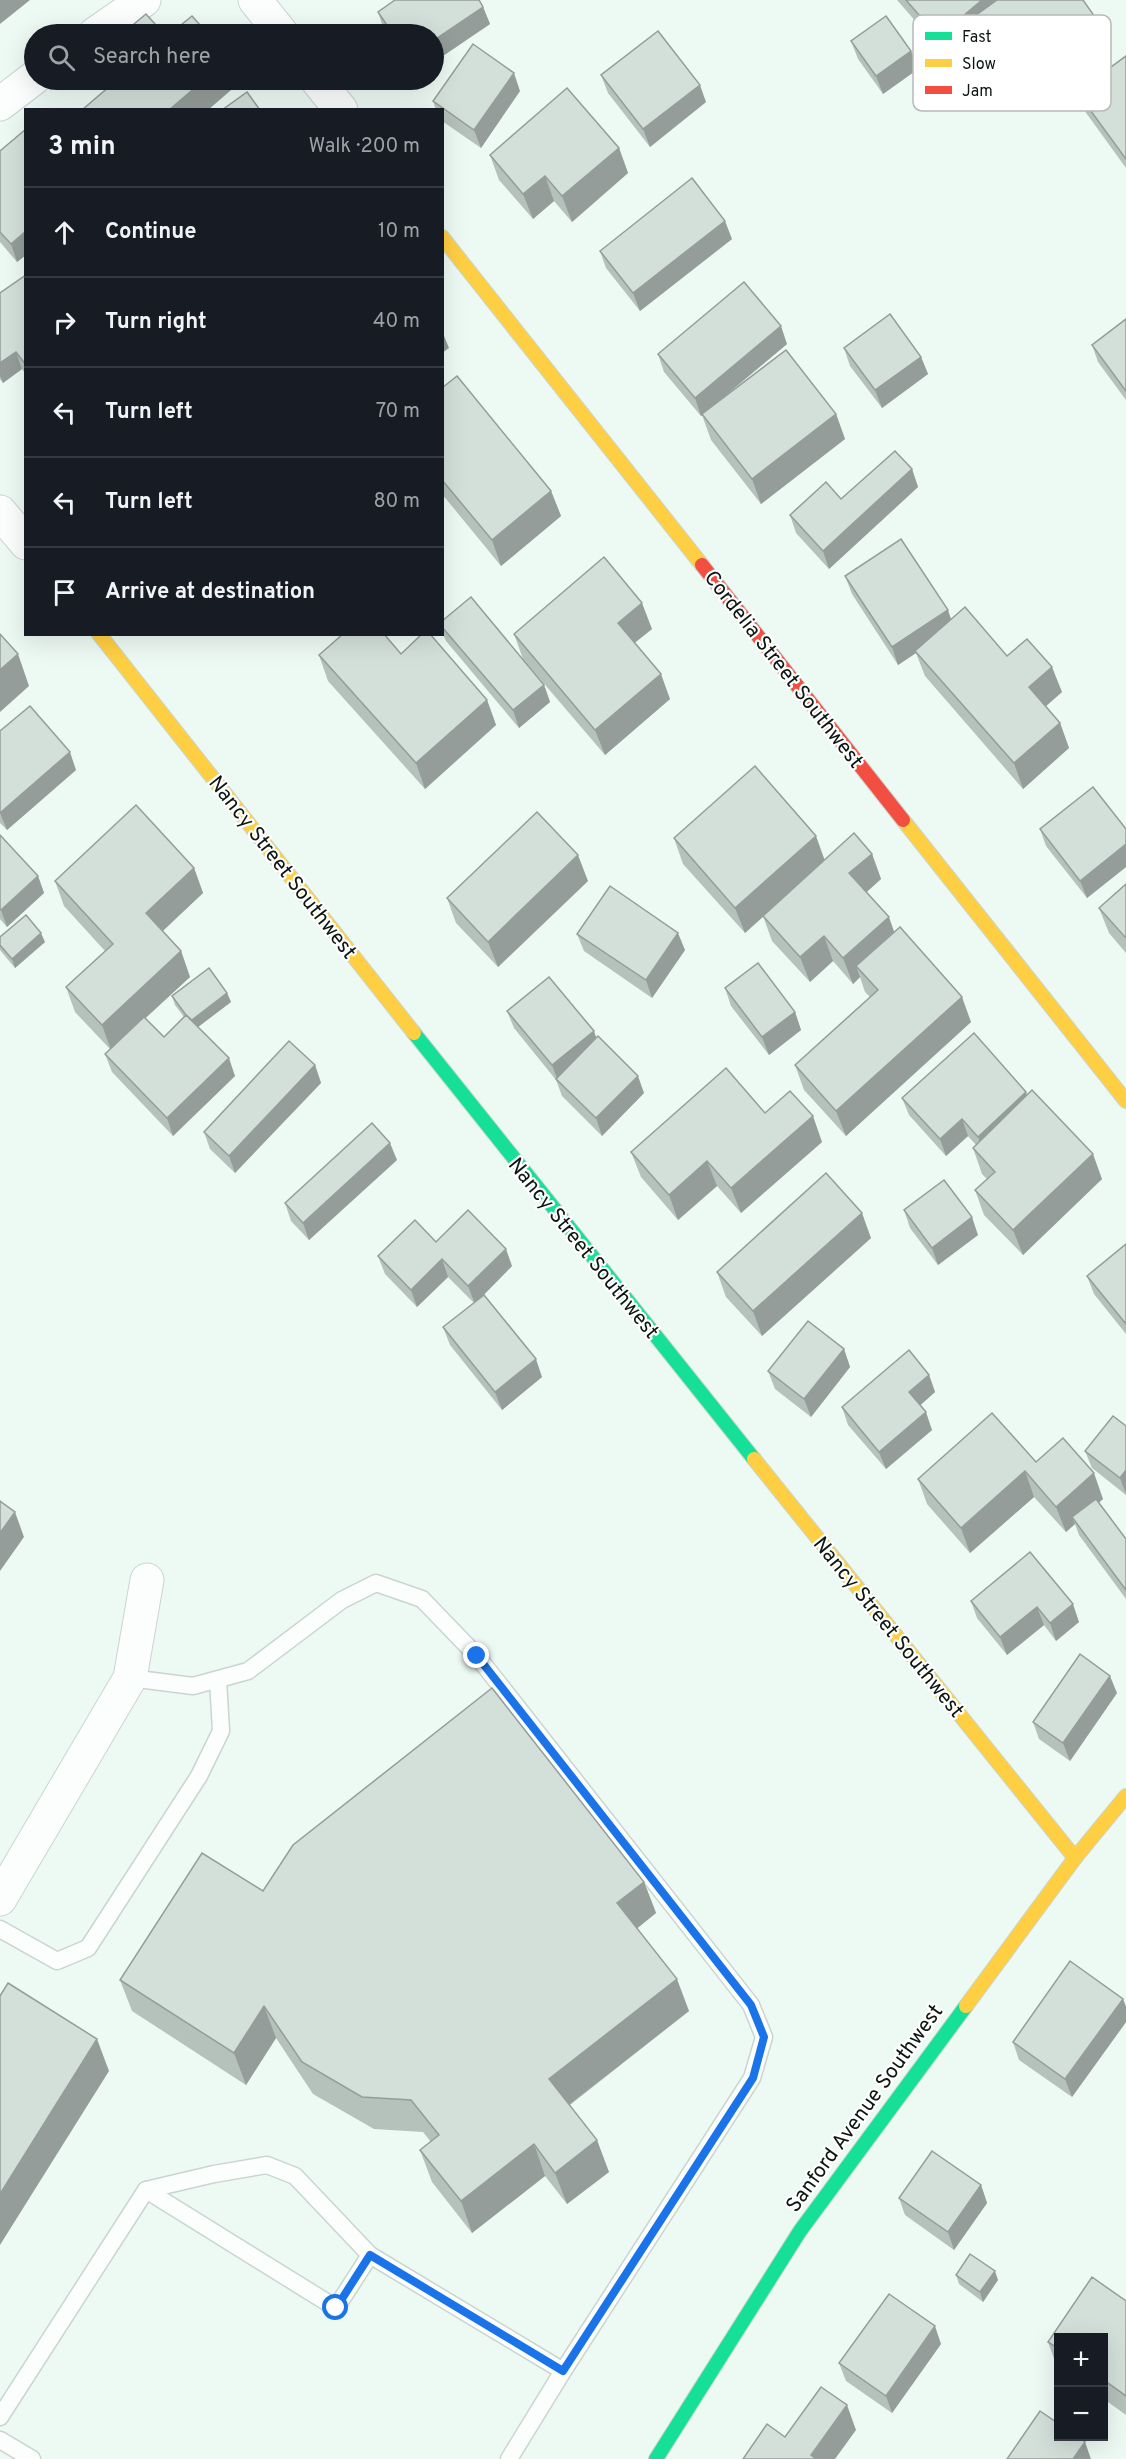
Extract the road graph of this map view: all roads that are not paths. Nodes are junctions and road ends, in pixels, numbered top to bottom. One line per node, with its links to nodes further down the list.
1 (144, 0): 3 (street)
2 (255, 0): 4 (street)
3 (109, 24)
4 (274, 24)
5 (24, 86): 7 (street)
6 (325, 90): 8 (street)
7 (0, 104)
8 (339, 108)
9 (444, 240): 13 (street, Cordelia Street Southwest)
10 (0, 512): 11 (street)
11 (24, 541)
12 (101, 636): 18 (street, Nancy Street Southwest)
13 (1126, 1101)
14 (147, 1580): 15 (street)
15 (130, 1678): 16 (lane); 19 (street)
16 (218, 1680): 20 (lane); 23 (lane)
17 (1126, 1796): 18 (street, Sanford Avenue Southwest)
18 (1075, 1858): 28 (street, Sanford Avenue Southwest)
19 (0, 1899)
20 (0, 1929)
21 (146, 2190): 22 (lane); 22 (lane); 24 (lane)
22 (370, 2255): 23 (lane)
23 (563, 2371): 27 (lane)
24 (0, 2417)
25 (0, 2440): 26 (lane)
26 (32, 2459)
27 (509, 2459)
28 (656, 2459)

